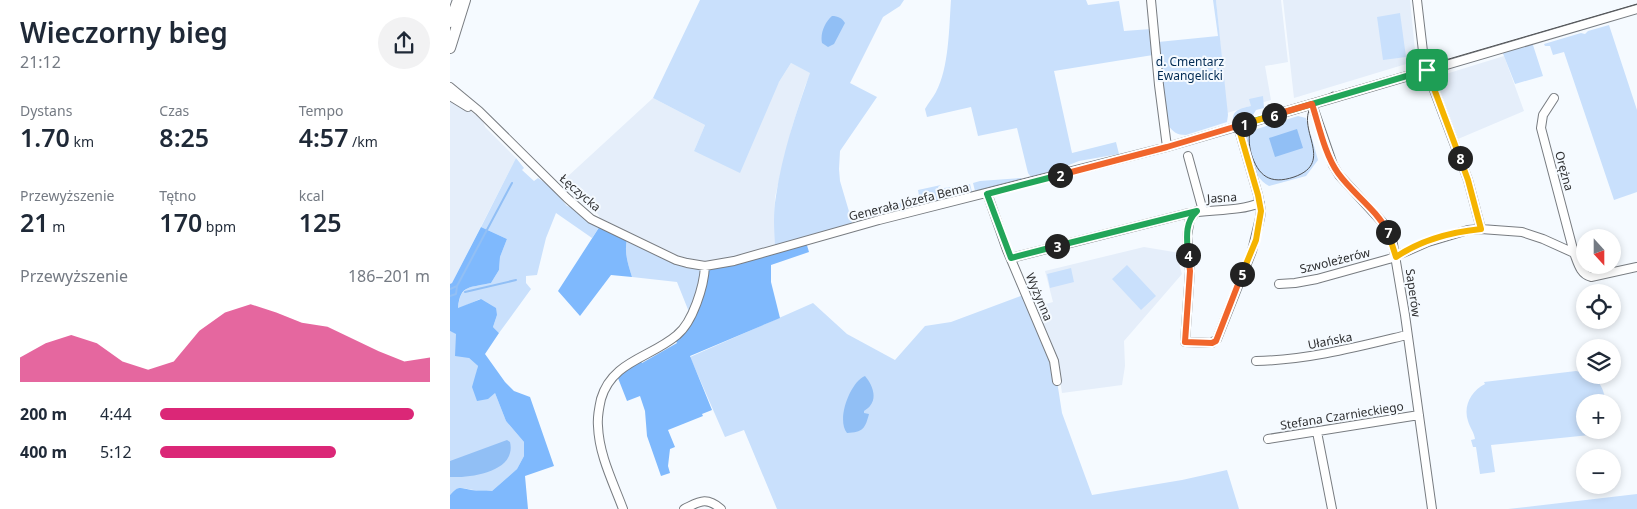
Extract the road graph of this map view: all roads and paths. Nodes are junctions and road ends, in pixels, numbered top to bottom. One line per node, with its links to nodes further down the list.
1 (458, 0): 6 (main road)
2 (465, 0): 7 (main road)
3 (1152, 0): 15 (street)
4 (1417, 0): 8 (street)
5 (1637, 9): 8 (street, Generała Józefa Bema)
6 (450, 22)
7 (450, 48)
8 (1427, 70): 12 (street, Generała Józefa Bema); 20 (street)
9 (450, 87): 13 (street, Łęczycka)
10 (450, 96): 13 (street, Łęczycka)
11 (1554, 98): 21 (street, Orężna)
12 (1312, 104): 14 (street, Generała Józefa Bema); 22 (street, Saperów)
13 (486, 119): 24 (street, Łęczycka)
14 (1238, 126): 15 (street, Generała Józefa Bema); 18 (street)
15 (1167, 147): 17 (street, Generała Józefa Bema)
16 (1188, 156): 19 (street)
17 (987, 194): 23 (street, Wyżynna); 24 (street, Generała Józefa Bema)
18 (1260, 204): 19 (street, Jasna); 19 (street)
19 (1200, 211): 23 (street, Jasna)
20 (1481, 229): 21 (street, Szwoleżerów); 22 (street, Szwoleżerów)
21 (1574, 253): 25 (street, Orężna)
22 (1396, 257): 26 (street, Szwoleżerów); 27 (street, Saperów)
23 (1011, 258): 29 (street, Wyżynna)
24 (705, 266): 33 (street)
25 (1637, 267)
26 (1279, 284)
27 (1407, 336): 28 (street, Ułańska); 30 (street, Saperów)
28 (1256, 361)
29 (1057, 381)
30 (1419, 414): 31 (street, Stefana Czarnieckiego); 37 (street, Saperów)
31 (1317, 432): 32 (street, Stefana Czarnieckiego); 36 (street)
32 (1268, 439)
33 (623, 509)
34 (684, 509): 35 (street)
35 (721, 509)
36 (1332, 509)
37 (1432, 509)

